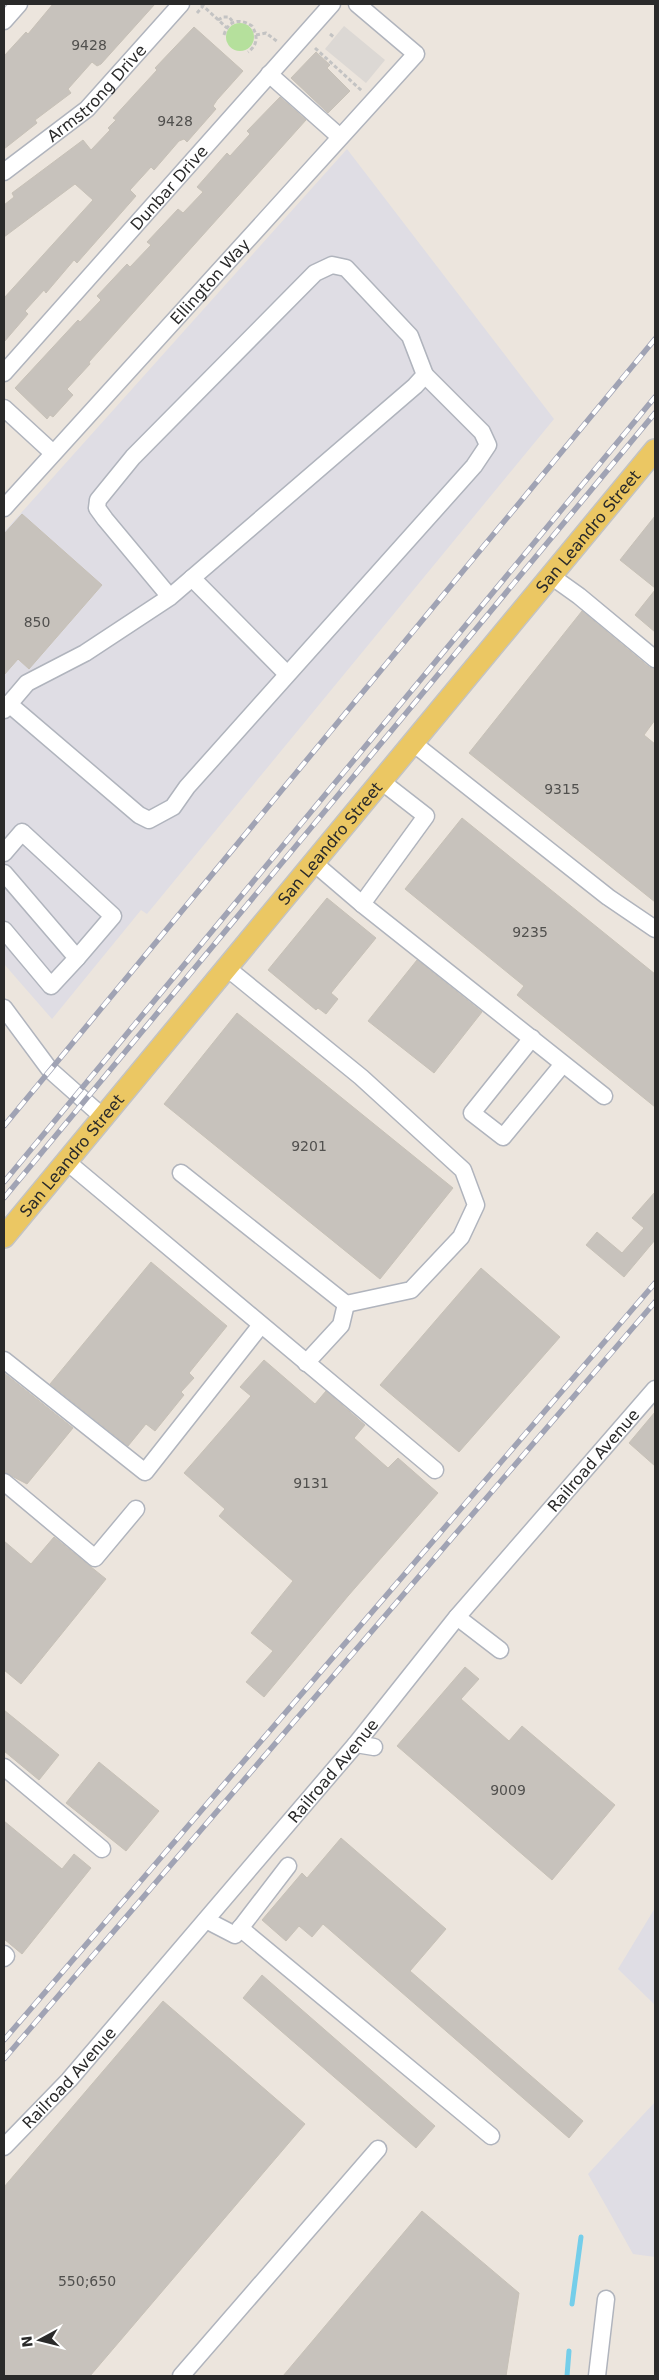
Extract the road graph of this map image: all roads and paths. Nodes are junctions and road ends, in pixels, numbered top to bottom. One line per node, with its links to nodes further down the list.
1 (19, 4): 8 (street)
2 (181, 4): 21 (street, Armstrong Drive)
3 (332, 4): 14 (street, Dunbar Drive)
4 (358, 4): 19 (street, Ellington Way)
5 (202, 5): 6 (path); 7 (path)
6 (196, 13)
7 (218, 20): 9 (path); 10 (path)
8 (4, 21)
9 (233, 22): 10 (path); 13 (path)
10 (227, 28): 12 (path)
11 (330, 34): 15 (path)
12 (224, 35)
13 (256, 35): 16 (path); 17 (path)
14 (303, 37): 17 (street, Dunbar Drive); 19 (path)
15 (334, 38)
16 (248, 52)
17 (289, 52): 18 (street, Dunbar Drive)
18 (269, 74): 20 (street); 22 (street, Dunbar Drive)
19 (373, 101): 20 (street, Ellington Way)
20 (340, 137): 26 (street, Ellington Way)
21 (4, 172)
22 (4, 372)
23 (425, 375): 29 (street); 30 (street); 32 (street)
24 (4, 408): 26 (street)
25 (655, 450): 28 (main road, San Leandro Street)
26 (53, 453): 27 (street, Ellington Way)
27 (4, 508)
28 (551, 576): 31 (street); 34 (main road, San Leandro Street)
29 (192, 578): 30 (street); 32 (street)
30 (170, 597): 33 (street)
31 (655, 659)
32 (287, 674): 33 (street)
33 (6, 707)
34 (413, 743): 35 (main road, San Leandro Street); 40 (street)
35 (381, 782): 37 (main road, San Leandro Street); 39 (street)
36 (4, 853): 42 (street)
37 (314, 863): 39 (street); 43 (main road, San Leandro Street)
38 (4, 873): 42 (street)
39 (362, 904): 45 (street)
40 (655, 929)
41 (4, 930): 42 (street)
42 (77, 958)
43 (227, 968): 48 (main road, San Leandro Street); 52 (street)
44 (4, 1008): 48 (street)
45 (532, 1038): 46 (street); 46 (street)
46 (563, 1064): 47 (street)
47 (604, 1096)
48 (103, 1117): 49 (main road, San Leandro Street)
49 (66, 1161): 51 (main road, San Leandro Street); 53 (street)
50 (180, 1173): 52 (street)
51 (4, 1237)
52 (346, 1304): 55 (street)
53 (261, 1325): 54 (street); 55 (street)
54 (4, 1360)
55 (306, 1363): 57 (street)
56 (655, 1389): 60 (street, Railroad Avenue)
57 (435, 1470)
58 (4, 1482): 59 (street)
59 (136, 1509)
60 (458, 1617): 61 (street); 62 (street, Railroad Avenue)
61 (500, 1650)
62 (356, 1744): 63 (street); 67 (street, Railroad Avenue)
63 (374, 1748)
64 (4, 1767): 65 (street)
65 (102, 1849)
66 (288, 1866): 68 (street)
67 (206, 1920): 68 (street); 72 (street, Railroad Avenue)
68 (240, 1928): 71 (street)
69 (4, 1954): 70 (street)
70 (4, 1958)
71 (491, 2136)
72 (4, 2147)
73 (378, 2149): 75 (street)
74 (606, 2298): 76 (street)
75 (181, 2376)
76 (597, 2376)

